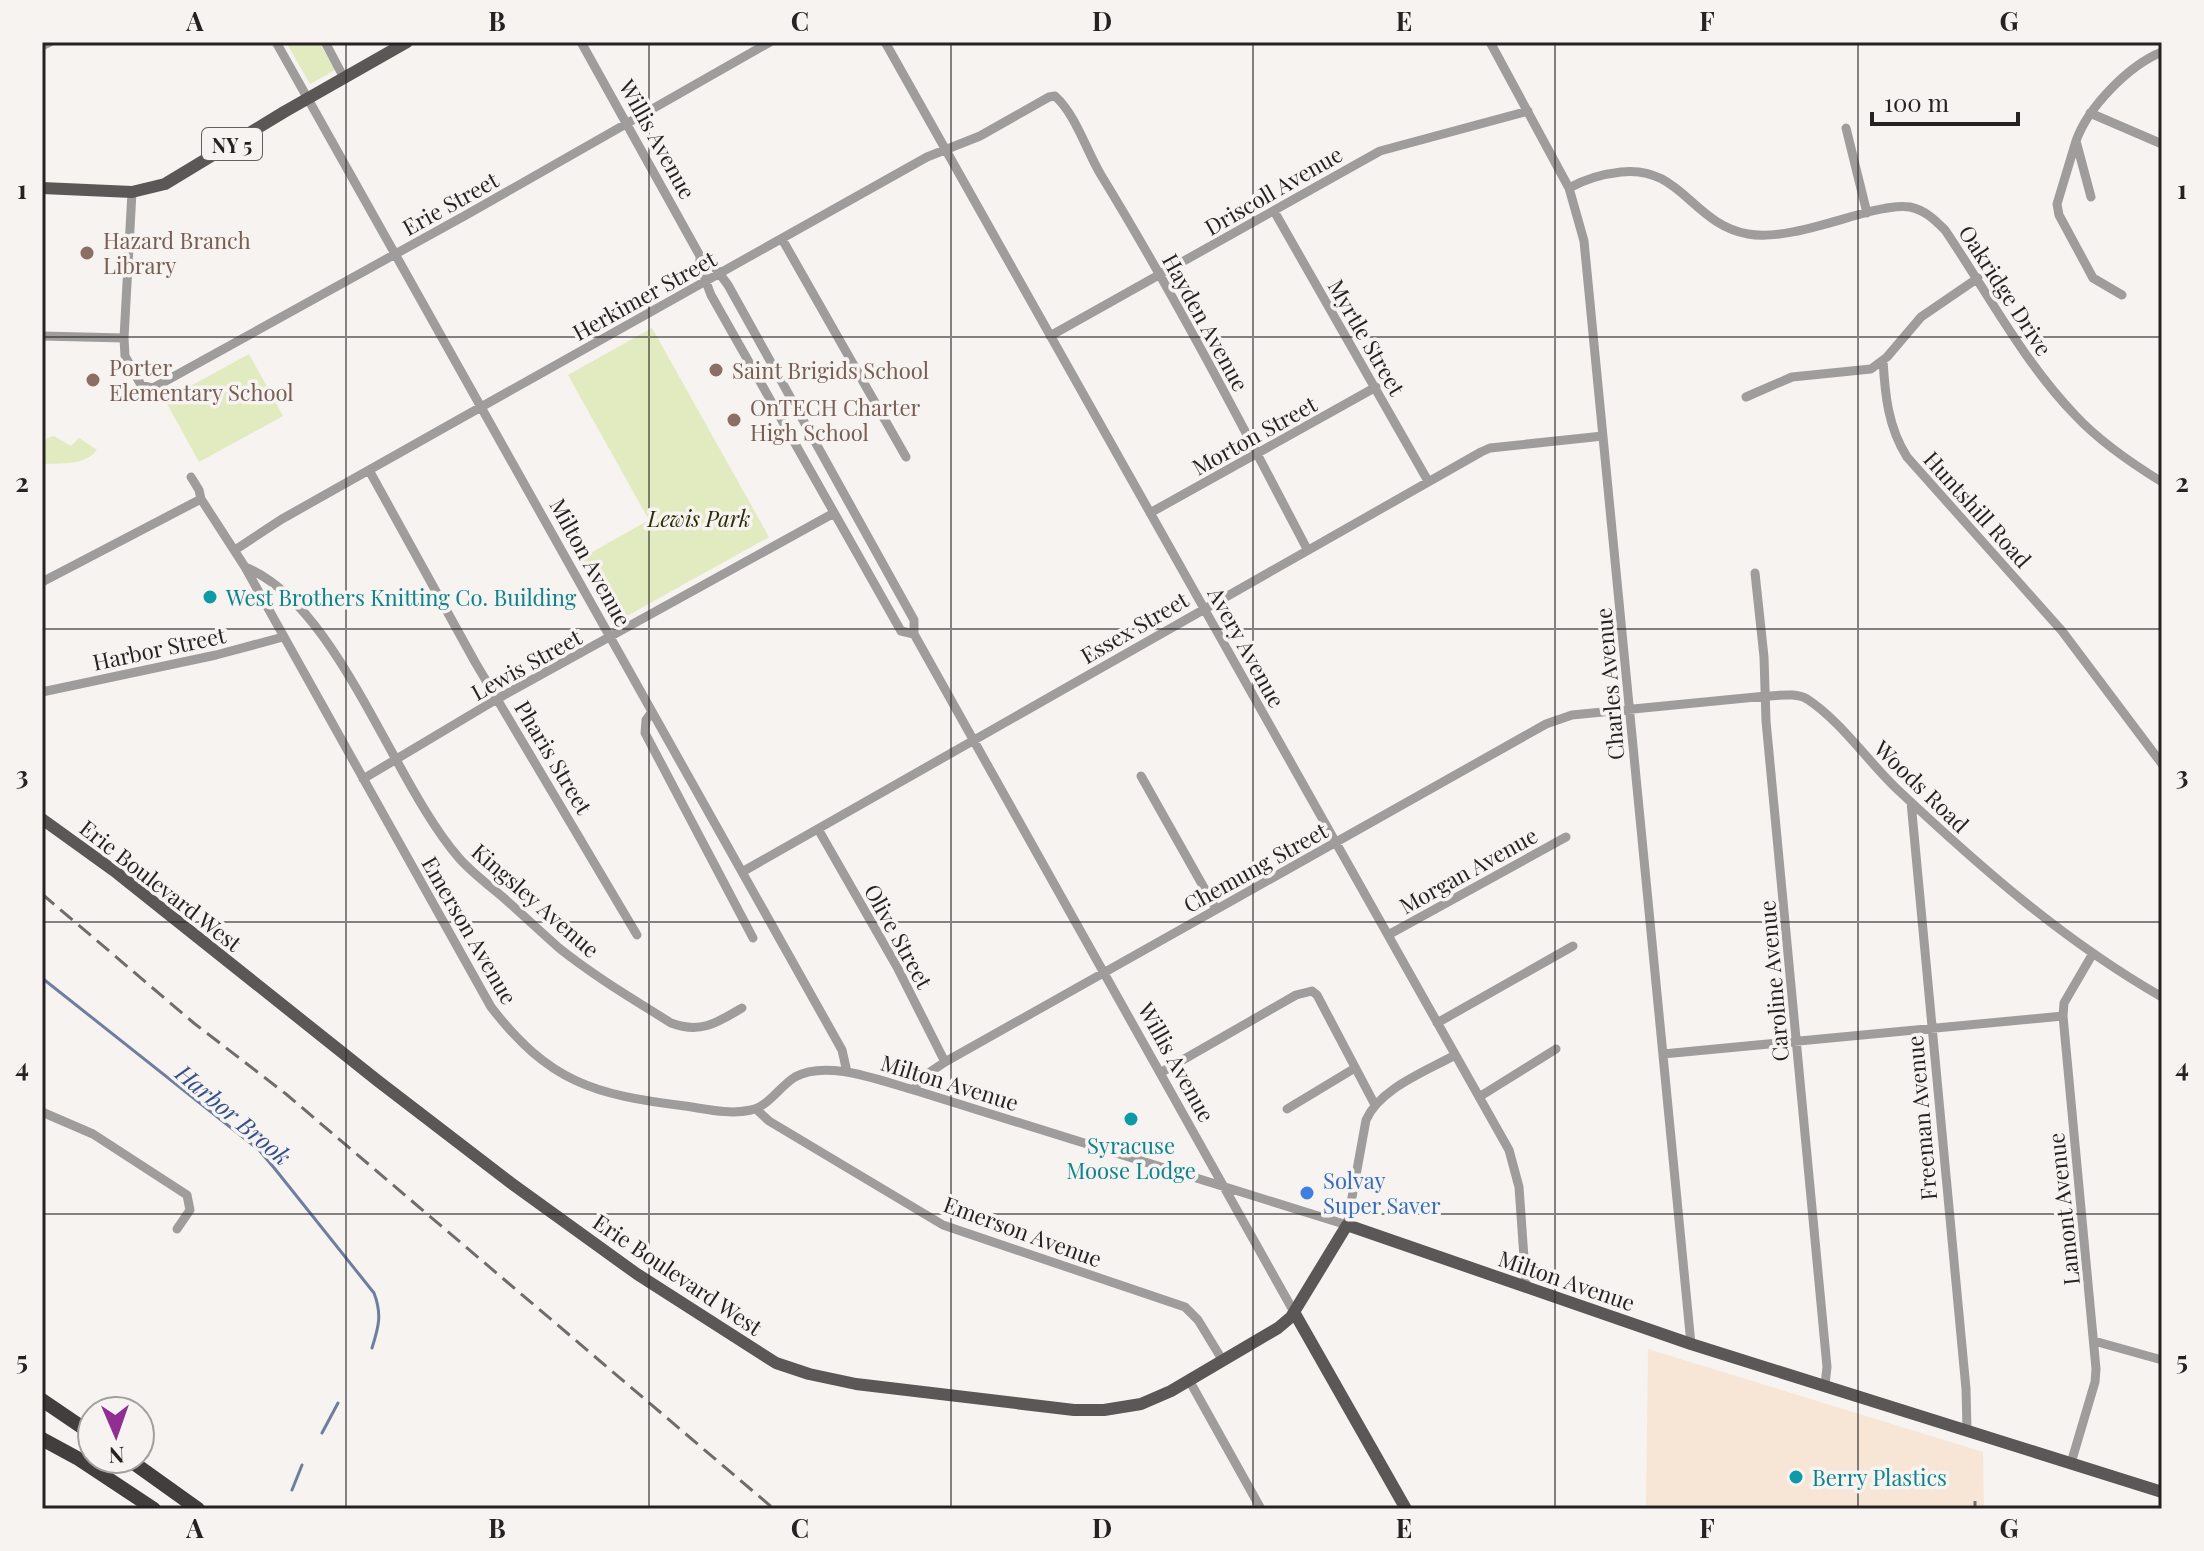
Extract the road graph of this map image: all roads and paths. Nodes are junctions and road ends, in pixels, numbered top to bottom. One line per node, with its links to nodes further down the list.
1 (50, 42): 9 (street)
2 (276, 42): 12 (street, Milton Avenue)
3 (325, 42): 11 (street)
4 (407, 42): 11 (main road, NY 5)
5 (581, 42): 16 (street, Willis Avenue)
6 (770, 42): 16 (street, Erie Street)
7 (885, 42): 20 (street, Avery Avenue)
8 (1490, 42): 13 (street, Charles Avenue)
9 (42, 46)
10 (2162, 52): 14 (street)
11 (344, 78): 12 (main road, NY 5)
12 (308, 98): 23 (main road, NY 5); 28 (street, Milton Avenue)
13 (1528, 111): 22 (street, Charles Avenue); 25 (street, Driscoll Avenue)
14 (2090, 113): 18 (street); 19 (street)
15 (1070, 115): 20 (street, Herkimer Street); 31 (street, Hayden Avenue)
16 (626, 123): 28 (street, Erie Street); 29 (street, Willis Avenue)
17 (1846, 128): 26 (street)
18 (2076, 141): 24 (street); 34 (street)
19 (2162, 144)
20 (946, 150): 27 (street, Herkimer Street); 36 (street, Avery Avenue)
21 (42, 188): 23 (main road, NY 5)
22 (1569, 188): 26 (street, Oakridge Drive); 42 (street, Charles Avenue)
23 (132, 192): 37 (street)
24 (2091, 197)
25 (1274, 211): 31 (street, Driscoll Avenue); 39 (street, Myrtle Street)
26 (1867, 213): 32 (street, Oakridge Drive)
27 (782, 239): 30 (street, Herkimer Street); 44 (street)
28 (395, 254): 37 (street, Erie Street); 41 (street, Milton Avenue)
29 (700, 256): 30 (street, Willis Avenue); 33 (street, Willis Avenue)
30 (721, 273): 33 (street, Herkimer Street); 58 (street, Willis Avenue)
31 (1158, 276): 36 (street, Driscoll Avenue); 43 (street, Hayden Avenue)
32 (1978, 278): 38 (street); 48 (street, Oakridge Drive)
33 (706, 281): 41 (street, Herkimer Street); 50 (street, Willis Avenue)
34 (2122, 295)
35 (42, 336): 37 (street)
36 (1050, 336): 51 (street, Avery Avenue)
37 (124, 338)
38 (1883, 360): 40 (street); 68 (street, Huntshill Road)
39 (1376, 387): 43 (street, Morton Street); 47 (street, Myrtle Street)
40 (1746, 397)
41 (481, 407): 45 (street, Herkimer Street); 60 (street, Milton Avenue)
42 (1603, 436): 47 (street, Essex Street); 64 (street, Charles Avenue)
43 (1257, 454): 51 (street, Morton Street); 52 (street, Hayden Avenue)
44 (906, 457)
45 (370, 472): 53 (street, Herkimer Street); 63 (street, Pharis Street)
46 (191, 477): 49 (street, Emerson Avenue)
47 (1428, 481): 52 (street, Essex Street)
48 (2162, 482)
49 (201, 499): 53 (street, Emerson Avenue); 56 (street)
50 (834, 513): 58 (street, Willis Avenue); 60 (street, Lewis Street)
51 (1150, 513): 57 (street, Avery Avenue)
52 (1307, 549): 57 (street, Essex Street)
53 (235, 550): 54 (street, Emerson Avenue)
54 (245, 567): 59 (street, Emerson Avenue); 67 (street, Kingsley Avenue)
55 (1755, 573): 62 (street, Caroline Avenue)
56 (42, 582)
57 (1204, 607): 66 (street, Essex Street); 75 (street, Avery Avenue)
58 (914, 634): 66 (street, Willis Avenue)
59 (283, 637): 61 (street, Harbor Street); 70 (street, Emerson Avenue)
60 (611, 638): 63 (street, Lewis Street); 65 (street, Milton Avenue)
61 (42, 692)
62 (1766, 696): 64 (street, Woods Road); 71 (street, Woods Road); 89 (street, Caroline Avenue)
63 (497, 699): 67 (street, Lewis Street); 78 (street, Pharis Street)
64 (1629, 710): 75 (street, Chemung Street); 91 (street, Charles Avenue)
65 (652, 712): 76 (street, Milton Avenue); 80 (street)
66 (974, 741): 73 (street, Essex Street); 83 (street, Willis Avenue)
67 (396, 759): 70 (street, Lewis Street); 85 (street, Kingsley Avenue)
68 (2162, 764)
69 (1141, 776): 77 (street)
70 (363, 779): 100 (street, Emerson Avenue)
71 (1911, 802): 82 (street, Woods Road); 88 (street, Freeman Avenue)
72 (42, 819): 112 (main road, Erie Boulevard West)
73 (818, 829): 76 (street, Essex Street); 93 (street, Olive Street)
74 (1566, 837): 79 (street, Morgan Avenue)
75 (1336, 843): 77 (street, Chemung Street); 79 (street, Avery Avenue)
76 (742, 872): 95 (street, Milton Avenue)
77 (1216, 909): 83 (street, Chemung Street)
78 (637, 935)
79 (1388, 935): 87 (street, Avery Avenue)
80 (753, 938)
81 (1573, 946): 87 (street)
82 (2092, 955): 84 (street, Woods Road); 86 (street, Lamont Avenue)
83 (1104, 973): 93 (street, Chemung Street); 96 (street, Willis Avenue)
84 (2162, 997)
85 (742, 1008)
86 (2063, 1016): 88 (street); 108 (street, Lamont Avenue)
87 (1437, 1023): 92 (street, Avery Avenue)
88 (1931, 1028): 89 (street); 116 (street, Freeman Avenue)
89 (1796, 1041): 91 (street); 113 (street, Caroline Avenue)
90 (1556, 1049): 98 (street)
91 (1663, 1054): 109 (street, Charles Avenue)
92 (1455, 1055): 98 (street, Avery Avenue); 99 (street)
93 (945, 1062): 97 (street, Chemung Street)
94 (1355, 1068): 96 (street); 99 (street); 101 (street)
95 (847, 1072): 97 (street, Milton Avenue); 100 (street)
96 (1160, 1073): 103 (street, Willis Avenue)
97 (914, 1090): 103 (street, Milton Avenue)
98 (1479, 1097): 106 (street, Avery Avenue)
99 (1375, 1105): 104 (street)
100 (756, 1109): 111 (street, Emerson Avenue)
101 (1287, 1109)
102 (42, 1112): 105 (street)
103 (1225, 1188): 104 (street, Milton Avenue); 107 (street, Willis Avenue)
104 (1347, 1225): 106 (main road, Milton Avenue); 107 (main road, Erie Boulevard West)
105 (177, 1229)
106 (1526, 1286): 109 (main road, Milton Avenue)
107 (1294, 1312): 111 (main road, Erie Boulevard West); 124 (main road, Willis Avenue)
108 (2094, 1341): 110 (street); 118 (street, Lamont Avenue)
109 (1691, 1344): 113 (main road, Milton Avenue)
110 (2162, 1360)
111 (1223, 1361): 112 (main road, Erie Boulevard West)
112 (1189, 1380): 123 (street)
113 (1825, 1385): 116 (main road, Milton Avenue)
114 (42, 1400): 115 (highway)
115 (76, 1423)
116 (1967, 1430): 118 (main road, Milton Avenue)
117 (42, 1439): 121 (highway)
118 (2071, 1463): 120 (main road, Milton Avenue)
119 (150, 1475): 122 (highway)
120 (2162, 1492)
121 (154, 1509)
122 (198, 1509)
123 (1261, 1509)
124 (1406, 1509)

